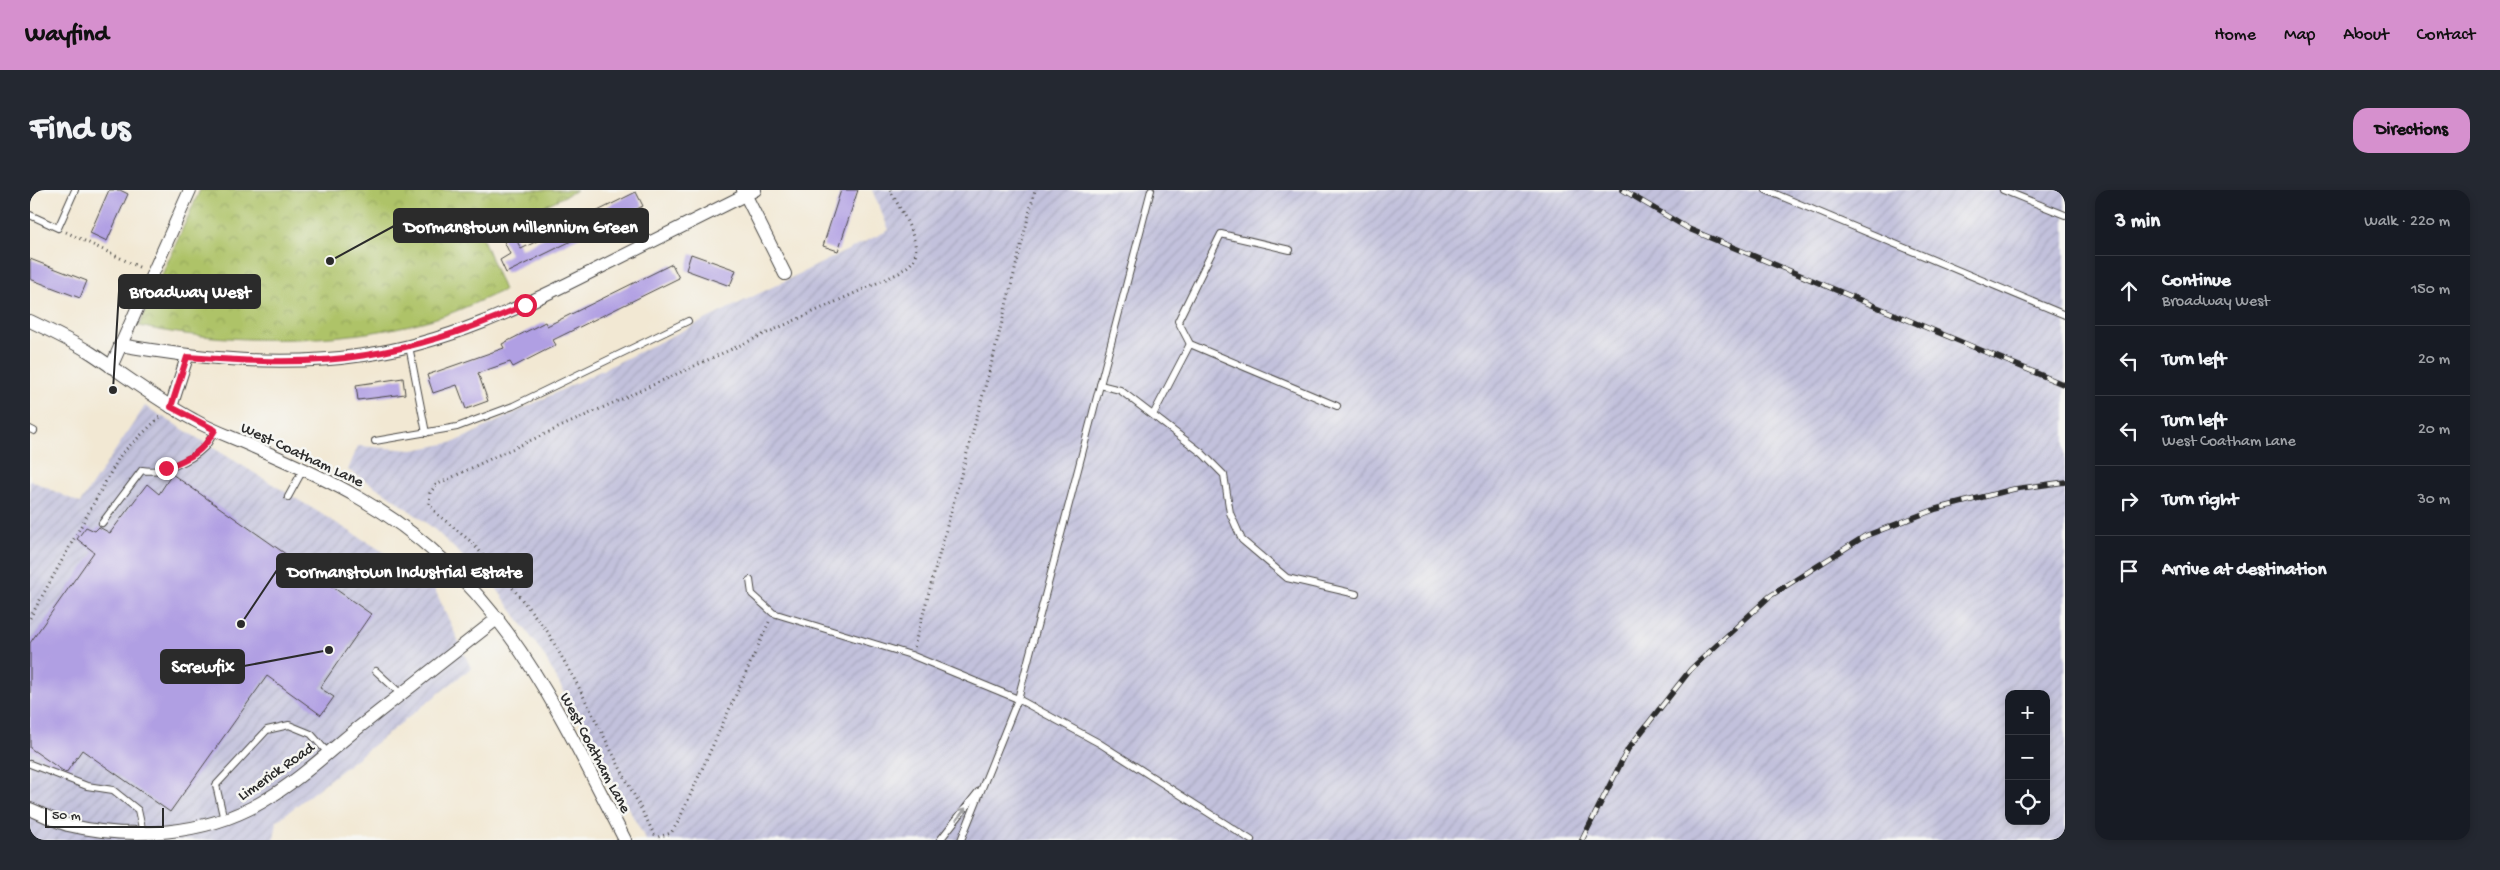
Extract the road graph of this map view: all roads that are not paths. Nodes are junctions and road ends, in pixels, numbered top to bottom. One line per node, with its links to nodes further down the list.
1 (75, 190): 8 (lane)
2 (190, 190): 16 (street)
3 (1151, 190): 20 (lane)
4 (1766, 190): 7 (lane)
5 (2003, 190): 9 (lane)
6 (748, 192): 11 (street); 17 (street)
7 (1774, 192): 12 (lane)
8 (30, 215)
9 (2065, 215)
10 (1290, 250): 15 (lane)
11 (785, 274)
12 (2065, 315)
13 (30, 321): 19 (street, West Coatham Lane)
14 (688, 321): 25 (lane)
15 (1190, 344): 21 (lane); 23 (lane)
16 (120, 345): 18 (street); 19 (street)
17 (409, 346): 18 (street); 25 (lane)
18 (187, 357): 22 (street)
19 (111, 367): 22 (street, West Coatham Lane)
20 (1100, 385): 23 (lane); 35 (lane)
21 (1337, 406)
22 (171, 407): 24 (street, West Coatham Lane)
23 (1153, 415): 31 (lane)
24 (215, 430): 27 (street, West Coatham Lane); 29 (lane)
25 (426, 433): 26 (lane)
26 (375, 441)
27 (304, 468): 28 (lane); 32 (street, West Coatham Lane)
28 (288, 497)
29 (102, 523)
30 (750, 580): 35 (lane)
31 (1356, 594)
32 (498, 618): 34 (street, Limerick Road); 42 (street, West Coatham Lane)
33 (376, 671): 34 (lane)
34 (401, 694): 36 (street, Limerick Road)
35 (1018, 699): 38 (lane); 45 (lane)
36 (328, 753): 40 (street, Limerick Road); 40 (lane)
37 (30, 764): 41 (lane)
38 (982, 787): 43 (lane, one-way to 38); 44 (lane)
39 (30, 809): 41 (street, Limerick Road)
40 (224, 820): 41 (street, Limerick Road)
41 (152, 836)
42 (625, 840)
43 (940, 840)
44 (961, 840)
45 (1251, 840)

